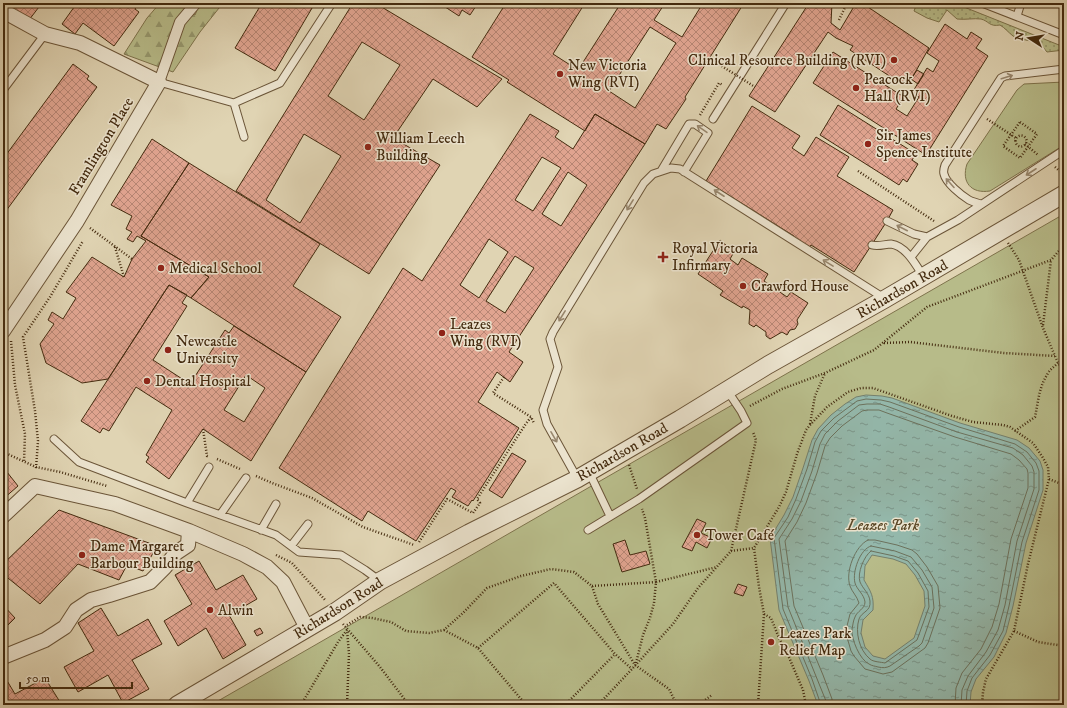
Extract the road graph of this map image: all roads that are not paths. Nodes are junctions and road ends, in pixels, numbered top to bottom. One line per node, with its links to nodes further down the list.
1 (196, 3): 11 (street)
2 (332, 3): 13 (lane)
3 (786, 3): 14 (lane)
4 (982, 3): 7 (lane)
5 (1021, 3): 7 (lane)
6 (3, 12): 8 (street)
7 (1017, 16): 9 (lane)
8 (45, 34): 11 (street); 12 (lane)
9 (1064, 35)
10 (1064, 70): 20 (lane, one-way to 10)
11 (159, 82): 13 (lane); 27 (street, Framlington Place)
12 (3, 90)
13 (234, 103): 15 (lane)
14 (713, 119)
15 (244, 137)
16 (1064, 150): 20 (lane, one-way to 20)
17 (661, 171): 18 (lane); 18 (lane, one-way to 17); 31 (lane, one-way to 31)
18 (684, 172): 26 (lane, one-way to 18)
19 (1064, 194): 25 (street, Richardson Road)
20 (981, 204): 22 (lane)
21 (887, 221): 22 (lane, one-way to 21)
22 (926, 238): 24 (lane)
23 (872, 245): 24 (lane)
24 (911, 257): 25 (lane)
25 (923, 276): 26 (street, Richardson Road)
26 (885, 299): 28 (street, Richardson Road)
27 (3, 331)
28 (726, 390): 31 (street, Richardson Road); 37 (lane)
29 (54, 439): 33 (lane)
30 (209, 466): 33 (lane)
31 (583, 475): 37 (lane); 43 (street, Richardson Road)
32 (246, 478): 35 (lane)
33 (187, 503): 35 (lane)
34 (276, 504): 39 (lane)
35 (220, 515): 39 (lane)
36 (3, 516): 41 (street)
37 (610, 516): 40 (lane)
38 (308, 524): 42 (lane)
39 (261, 530): 42 (lane)
40 (588, 530)
41 (189, 531): 44 (street); 45 (street)
42 (291, 546): 43 (lane)
43 (380, 582): 44 (street, Richardson Road)
44 (307, 628): 46 (street, Richardson Road)
45 (3, 657)
46 (177, 705)

